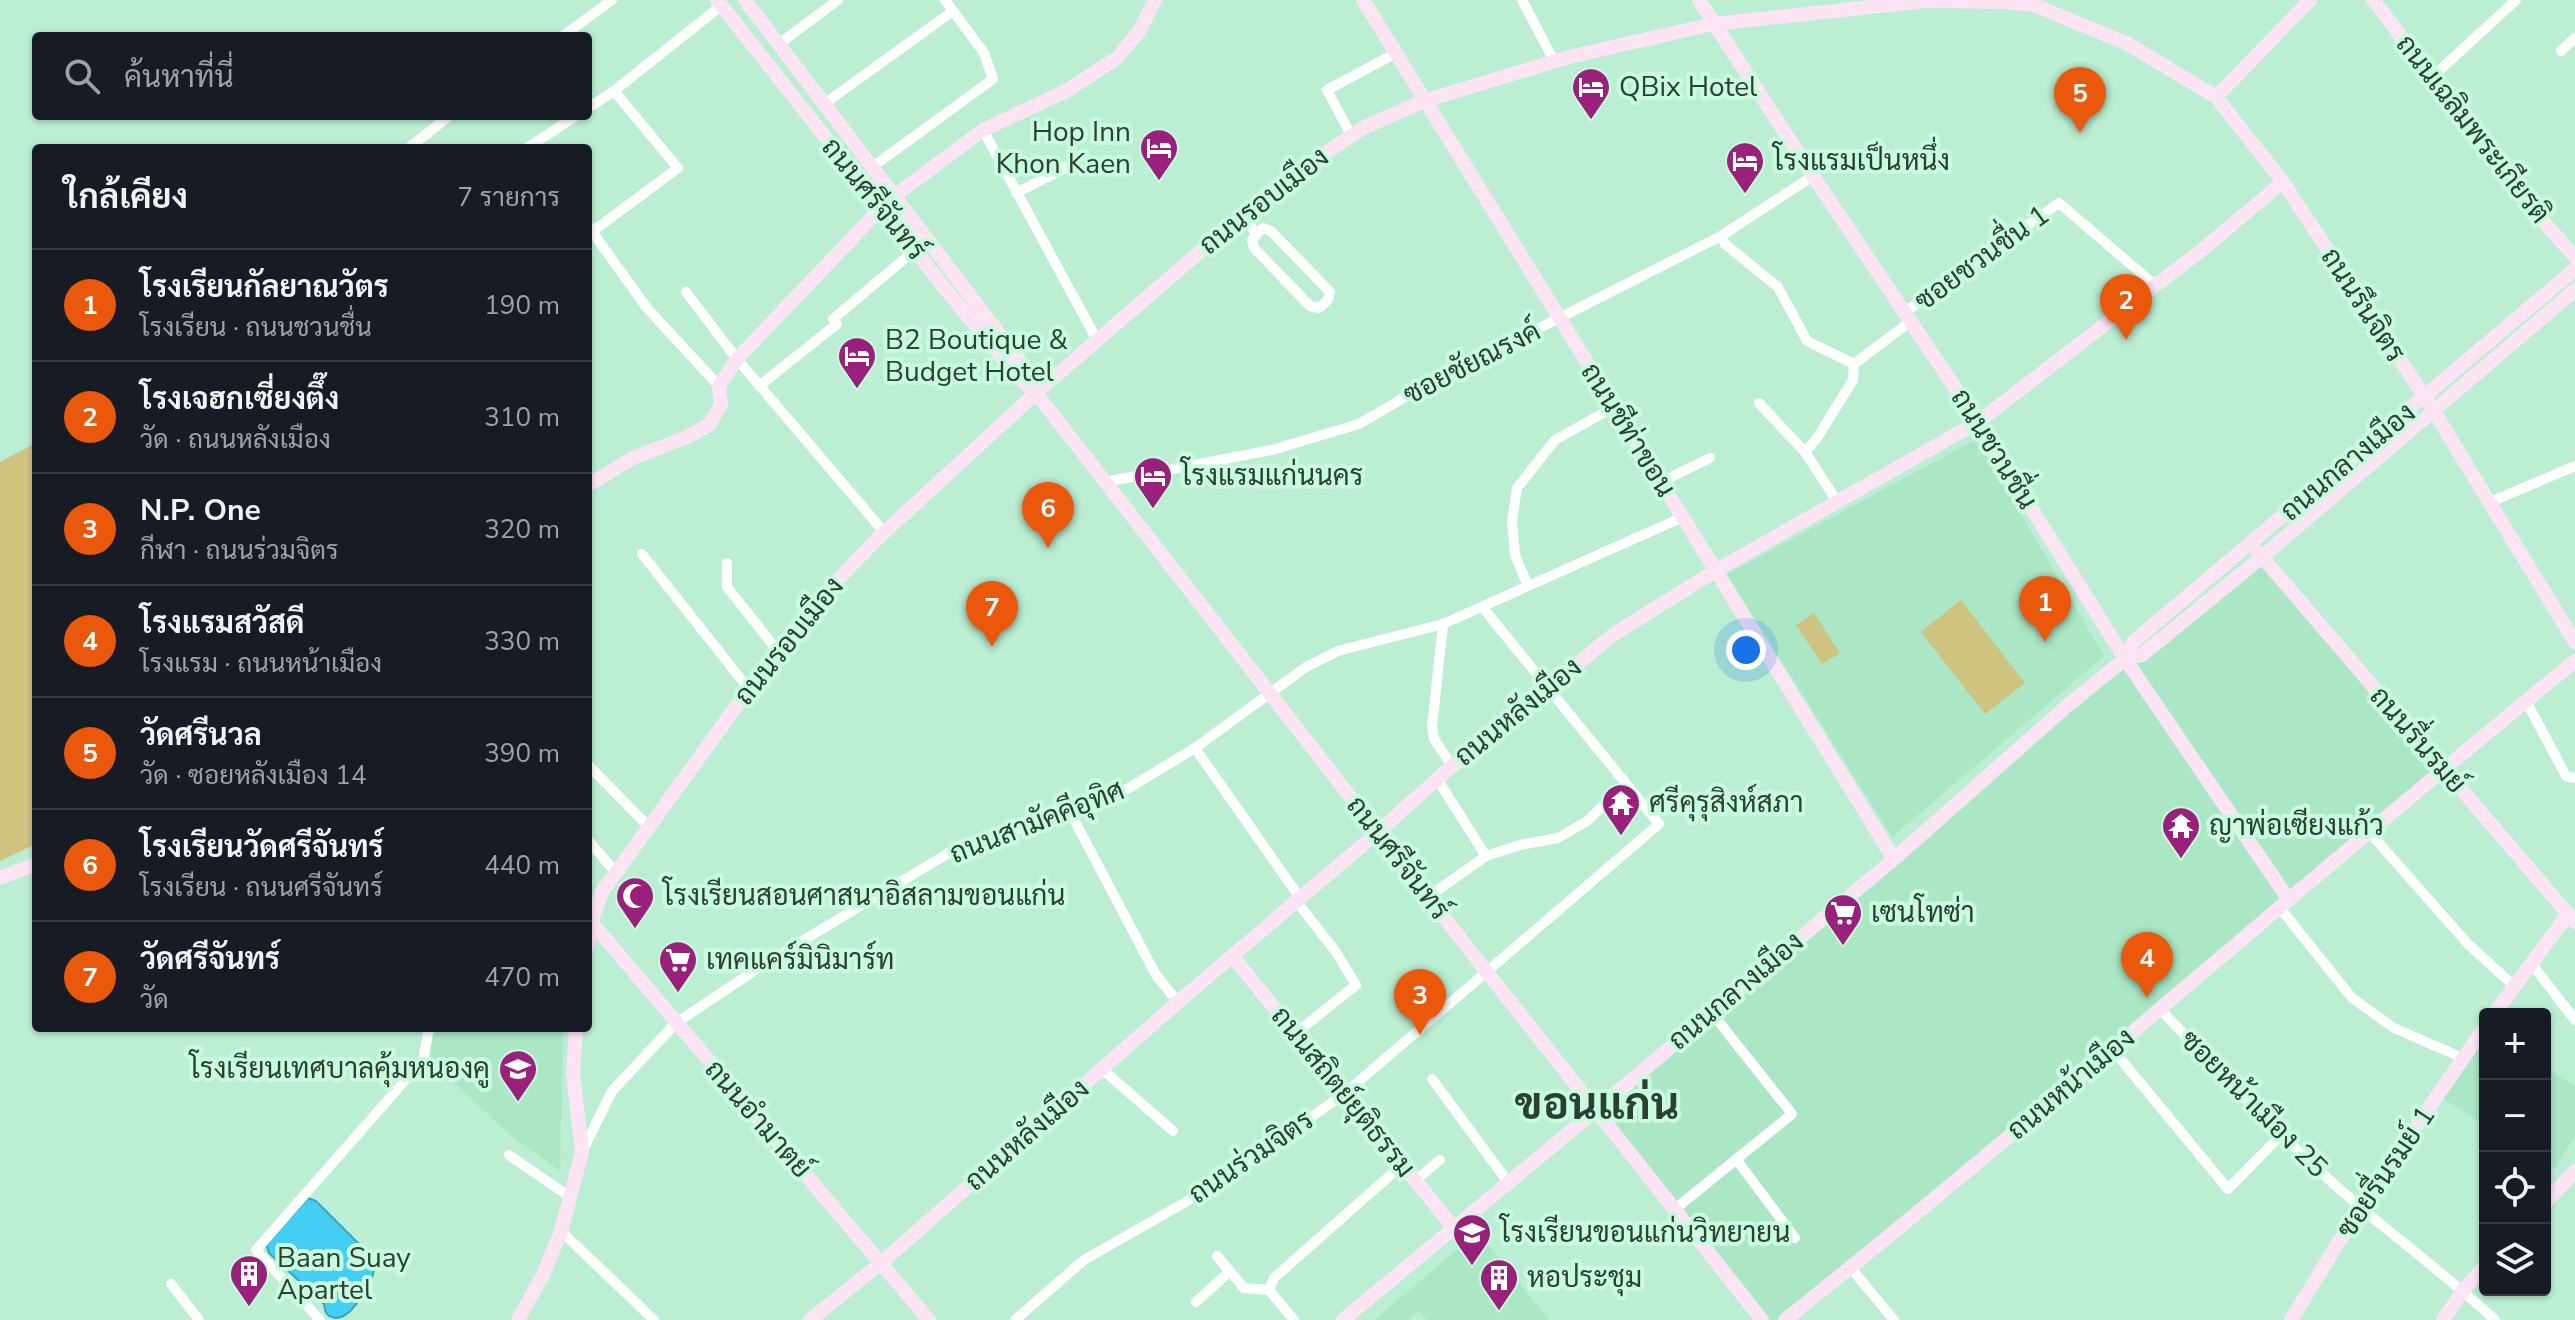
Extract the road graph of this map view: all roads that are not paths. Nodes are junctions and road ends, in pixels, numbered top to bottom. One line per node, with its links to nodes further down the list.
1 (612, 0): 18 (street)
2 (745, 0): 20 (street, ถนนศรีจันทร์)
3 (838, 0): 20 (street)
4 (945, 0): 16 (street)
5 (1155, 0): 33 (street)
6 (1363, 0): 22 (street, ถนนชีท่าขอน)
7 (1522, 0): 23 (street)
8 (1699, 0): 17 (street, ถนนชวนชื่น)
9 (1968, 0): 13 (street, ถนนรอบเมือง); 15 (street, ถนนรอบเมือง)
10 (2310, 0): 26 (street)
11 (2373, 0): 24 (street, ถนนเฉลิมพระเกียรติ)
12 (2516, 0): 24 (street)
13 (2003, 1): 26 (street, ถนนรอบเมือง)
14 (720, 3): 25 (street); 34 (street, ถนนศรีจันทร์)
15 (1848, 5): 17 (street, ถนนรอบเมือง)
16 (953, 11): 28 (street); 39 (street)
17 (1713, 24): 23 (street, ถนนรอบเมือง); 40 (street, ถนนชวนชื่น)
18 (568, 32)
19 (2575, 38): 21 (street)
20 (779, 44): 28 (street, ถนนศรีจันทร์)
21 (2561, 51)
22 (1396, 53): 27 (street, ถนนชีท่าขอน); 35 (street)
23 (1554, 61): 27 (street, ถนนรอบเมือง)
24 (2429, 80): 51 (street, ถนนเฉลิมพระเกียรติ)
25 (614, 91): 29 (street); 46 (street)
26 (2216, 97): 41 (street, ถนนรึนจิตร)
27 (1424, 101): 35 (street, ถนนรอบเมือง); 57 (street, ถนนชีท่าขอน)
28 (824, 104): 32 (street, ถนนศรีจันทร์)
29 (592, 105)
30 (444, 120): 36 (street)
31 (570, 120): 37 (street)
32 (836, 121): 34 (street); 39 (street, ถนนศรีจันทร์)
33 (983, 130): 42 (street); 43 (street)
34 (821, 132): 44 (street, ถนนศรีจันทร์)
35 (1351, 135): 45 (street, ถนนรอบเมือง)
36 (414, 144)
37 (533, 144)
38 (1073, 164): 42 (street)
39 (871, 168): 43 (street, ถนนศรีจันทร์)
40 (1813, 176): 49 (street, ซอยชัยณรงค์); 56 (street, ถนนชวนชื่น)
41 (2283, 182): 53 (street, ถนนหลังเมือง); 65 (street, ถนนรึนจิตร)
42 (1016, 193): 58 (street)
43 (893, 197): 63 (street, ถนนศรีจันทร์)
44 (881, 208): 50 (street, ถนนศรีจันทร์); 59 (street)
45 (1242, 216): 48 (street); 58 (street, ถนนรอบเมือง)
46 (592, 227)
47 (592, 231): 61 (street)
48 (1257, 234): 48 (street)
49 (1721, 236): 57 (street, ซอยชัยณรงค์); 60 (street)
50 (915, 250): 62 (street); 63 (street, ถนนศรีจันทร์)
51 (2575, 257)
52 (2575, 269): 65 (street, ถนนกลางเมือง)
53 (2156, 286): 56 (street, ซอยชวนชื่น 1); 67 (street, ถนนหลังเมือง)
54 (2575, 290): 65 (street, ถนนกลางเมือง)
55 (686, 292): 59 (street)
56 (1908, 316): 60 (street, ซอยชวนชื่น 1); 67 (street, ถนนชวนชื่น)
57 (1559, 319): 66 (street, ถนนชีท่าขอน); 71 (street, ซอยชัยณรงค์)
58 (1097, 340): 63 (street, ถนนรอบเมือง)
59 (737, 359): 61 (street); 62 (street)
60 (1854, 364): 68 (street)
61 (719, 386): 73 (street)
62 (759, 386): 77 (street)
63 (1036, 393): 71 (street, ถนนศรีจันทร์); 77 (street, ถนนรอบเมือง)
64 (1759, 403): 68 (street)
65 (2428, 404): 75 (street, ถนนรึนจิตร); 78 (street, ถนนกลางเมือง); 80 (street, ถนนกลางเมือง)
66 (1614, 407): 72 (street, ถนนชีท่าขอน); 83 (street)
67 (1978, 422): 74 (street, ถนนหลังเมือง); 88 (street, ถนนชวนชื่น)
68 (1805, 452): 74 (street)
69 (1710, 458): 72 (street)
70 (2575, 466): 75 (street)
71 (1105, 482): 92 (street, ถนนศรีจันทร์)
72 (1661, 482): 76 (street, ถนนชีท่าขอน)
73 (592, 483)
74 (1838, 503): 82 (street, ถนนหลังเมือง)
75 (2488, 503): 86 (street, ถนนรึนจิตร)
76 (1683, 517): 82 (street, ถนนชีท่าขอน); 83 (street, ถนนสามัคคีอุทิศ)
77 (884, 532): 87 (street, ถนนรอบเมือง)
78 (2251, 543): 80 (street, ถนนรื่นรมย์); 88 (street, ถนนกลางเมือง)
79 (642, 554): 91 (street)
80 (2262, 557): 88 (street, ถนนกลางเมือง); 97 (street, ถนนรื่นรมย์)
81 (727, 563): 87 (street)
82 (1715, 571): 90 (street, ถนนหลังเมือง); 107 (street, ถนนชีท่าขอน)
83 (1528, 586): 84 (street, ถนนสามัคคีอุทิศ)
84 (1483, 608): 85 (street, ถนนสามัคคีอุทิศ); 90 (street)
85 (1443, 624): 92 (street, ถนนสามัคคีอุทิศ); 95 (street)
86 (2575, 642)
87 (777, 650): 91 (street, ถนนรอบเมือง)
88 (2125, 659): 107 (street, ถนนกลางเมือง); 113 (street, ถนนชวนชื่น)
89 (2575, 661): 93 (street, ถนนหน้าเมือง)
90 (1548, 687): 95 (street, ถนนหลังเมือง); 100 (street)
91 (748, 688): 102 (street, ถนนรอบเมือง)
92 (1271, 695): 94 (street, ถนนสามัคคีอุทิศ); 103 (street, ถนนศรีจันทร์)
93 (2526, 701): 97 (street, ถนนหน้าเมือง); 98 (street)
94 (1195, 748): 101 (street, ถนนสามัคคีอุทิศ); 112 (street)
95 (1452, 766): 99 (street, ถนนหลังเมือง)
96 (592, 769): 102 (street)
97 (2444, 769): 104 (street, ถนนหน้าเมือง); 115 (street, ถนนรื่นรมย์)
98 (2575, 778)
99 (1437, 779): 103 (street, ถนนหลังเมือง); 106 (street)
100 (1625, 784): 106 (street); 119 (street, ถนนร่วมจิตร)
101 (1071, 814): 121 (street); 126 (street, ถนนสามัคคีอุทิศ)
102 (649, 827): 109 (street, ถนนรอบเมือง)
103 (1378, 832): 111 (street, ถนนศรีจันทร์); 112 (street, ถนนหลังเมือง)
104 (2369, 832): 113 (street, ถนนหน้าเมือง); 120 (street)
105 (592, 845): 109 (street)
106 (1486, 856): 111 (street)
107 (1894, 859): 124 (street, ถนนกลางเมือง)
108 (32, 866): 110 (street)
109 (616, 873): 114 (street, ถนนรอบเมือง)
110 (0, 878)
111 (1428, 897): 119 (street, ถนนศรีจันทร์)
112 (1298, 900): 117 (street, ถนนหลังเมือง); 129 (street)
113 (2284, 904): 123 (street, ถนนหน้าเมือง); 132 (street)
114 (592, 915)
115 (2571, 918): 118 (street)
116 (592, 922): 126 (street, ถนนอำมาตย์)
117 (1233, 957): 121 (street, ถนนหลังเมือง); 129 (street, ถนนสถิตย์ยุติธรรม)
118 (2531, 963): 120 (street); 125 (street)
119 (1486, 971): 135 (street, ถนนร่วมจิตร); 136 (street, ถนนศรีจันทร์)
120 (2514, 986): 122 (street)
121 (1178, 1002): 133 (street, ถนนหลังเมือง)
122 (2498, 1008)
123 (2161, 1010): 131 (street, ถนนหน้าเมือง); 138 (street, ซอยหน้าเมือง 25)
124 (1711, 1012): 136 (street, ถนนกลางเมือง); 141 (street)
125 (2575, 1020)
126 (676, 1023): 139 (street, ถนนสามัคคีอุทิศ); 155 (street, ถนนอำมาตย์)
127 (428, 1032): 164 (street)
128 (576, 1032): 139 (street)
129 (1295, 1034): 135 (street, ถนนสถิตย์ยุติธรรม)
130 (2479, 1035): 132 (street, ซอยรื่นรมย์ 1)
131 (2113, 1050): 138 (street); 156 (street, ถนนหน้าเมือง)
132 (2463, 1058): 149 (street, ซอยรื่นรมย์ 1)
133 (1102, 1069): 137 (street); 155 (street, ถนนหลังเมือง)
134 (1432, 1079): 146 (street)
135 (1344, 1094): 143 (street, ถนนสถิตย์ยุติธรรม); 169 (street, ถนนร่วมจิตร)
136 (1596, 1110): 146 (street, ถนนกลางเมือง); 150 (street, ถนนศรีจันทร์)
137 (1173, 1131)
138 (2281, 1135): 149 (street, ซอยหน้าเมือง 25)
139 (582, 1152): 147 (street)
140 (509, 1155): 147 (street)
141 (1736, 1159): 150 (street); 153 (street)
142 (1440, 1160): 145 (street)
143 (1403, 1164): 145 (street, ถนนสถิตย์ยุติธรรม); 160 (street)
144 (2575, 1171): 148 (street)
145 (1416, 1180): 151 (street, ถนนสถิตย์ยุติธรรม)
146 (1508, 1182): 151 (street, ถนนกลางเมือง)
147 (570, 1197): 152 (street)
148 (2551, 1197)
149 (2360, 1207): 161 (street, ซอยหน้าเมือง 25); 175 (street, ซอยรื่นรมย์ 1)
150 (1675, 1209): 172 (street, ถนนศรีจันทร์)
151 (1454, 1228): 171 (street, ถนนกลางเมือง)
152 (561, 1231): 165 (street); 166 (street)
153 (1795, 1238)
154 (1217, 1256): 157 (street)
155 (881, 1263): 167 (street, ถนนหลังเมือง); 168 (street, ถนนอำมาตย์)
156 (1850, 1267): 173 (street, ถนนหน้าเมือง); 174 (street)
157 (1230, 1271): 160 (street); 162 (street)
158 (2479, 1273): 161 (street)
159 (171, 1284): 163 (street)
160 (1269, 1290): 170 (street)
161 (2463, 1290): 176 (street); 177 (street, ซอยหน้าเมือง 25)
162 (1196, 1302)
163 (199, 1320)
164 (320, 1320)
165 (518, 1320)
166 (654, 1320)
167 (810, 1320)
168 (929, 1320)
169 (1015, 1320)
170 (1294, 1320)
171 (1343, 1320)
172 (1762, 1320)
173 (1785, 1320)
174 (1894, 1320)
175 (2291, 1320)
176 (2443, 1320)
177 (2495, 1320)

